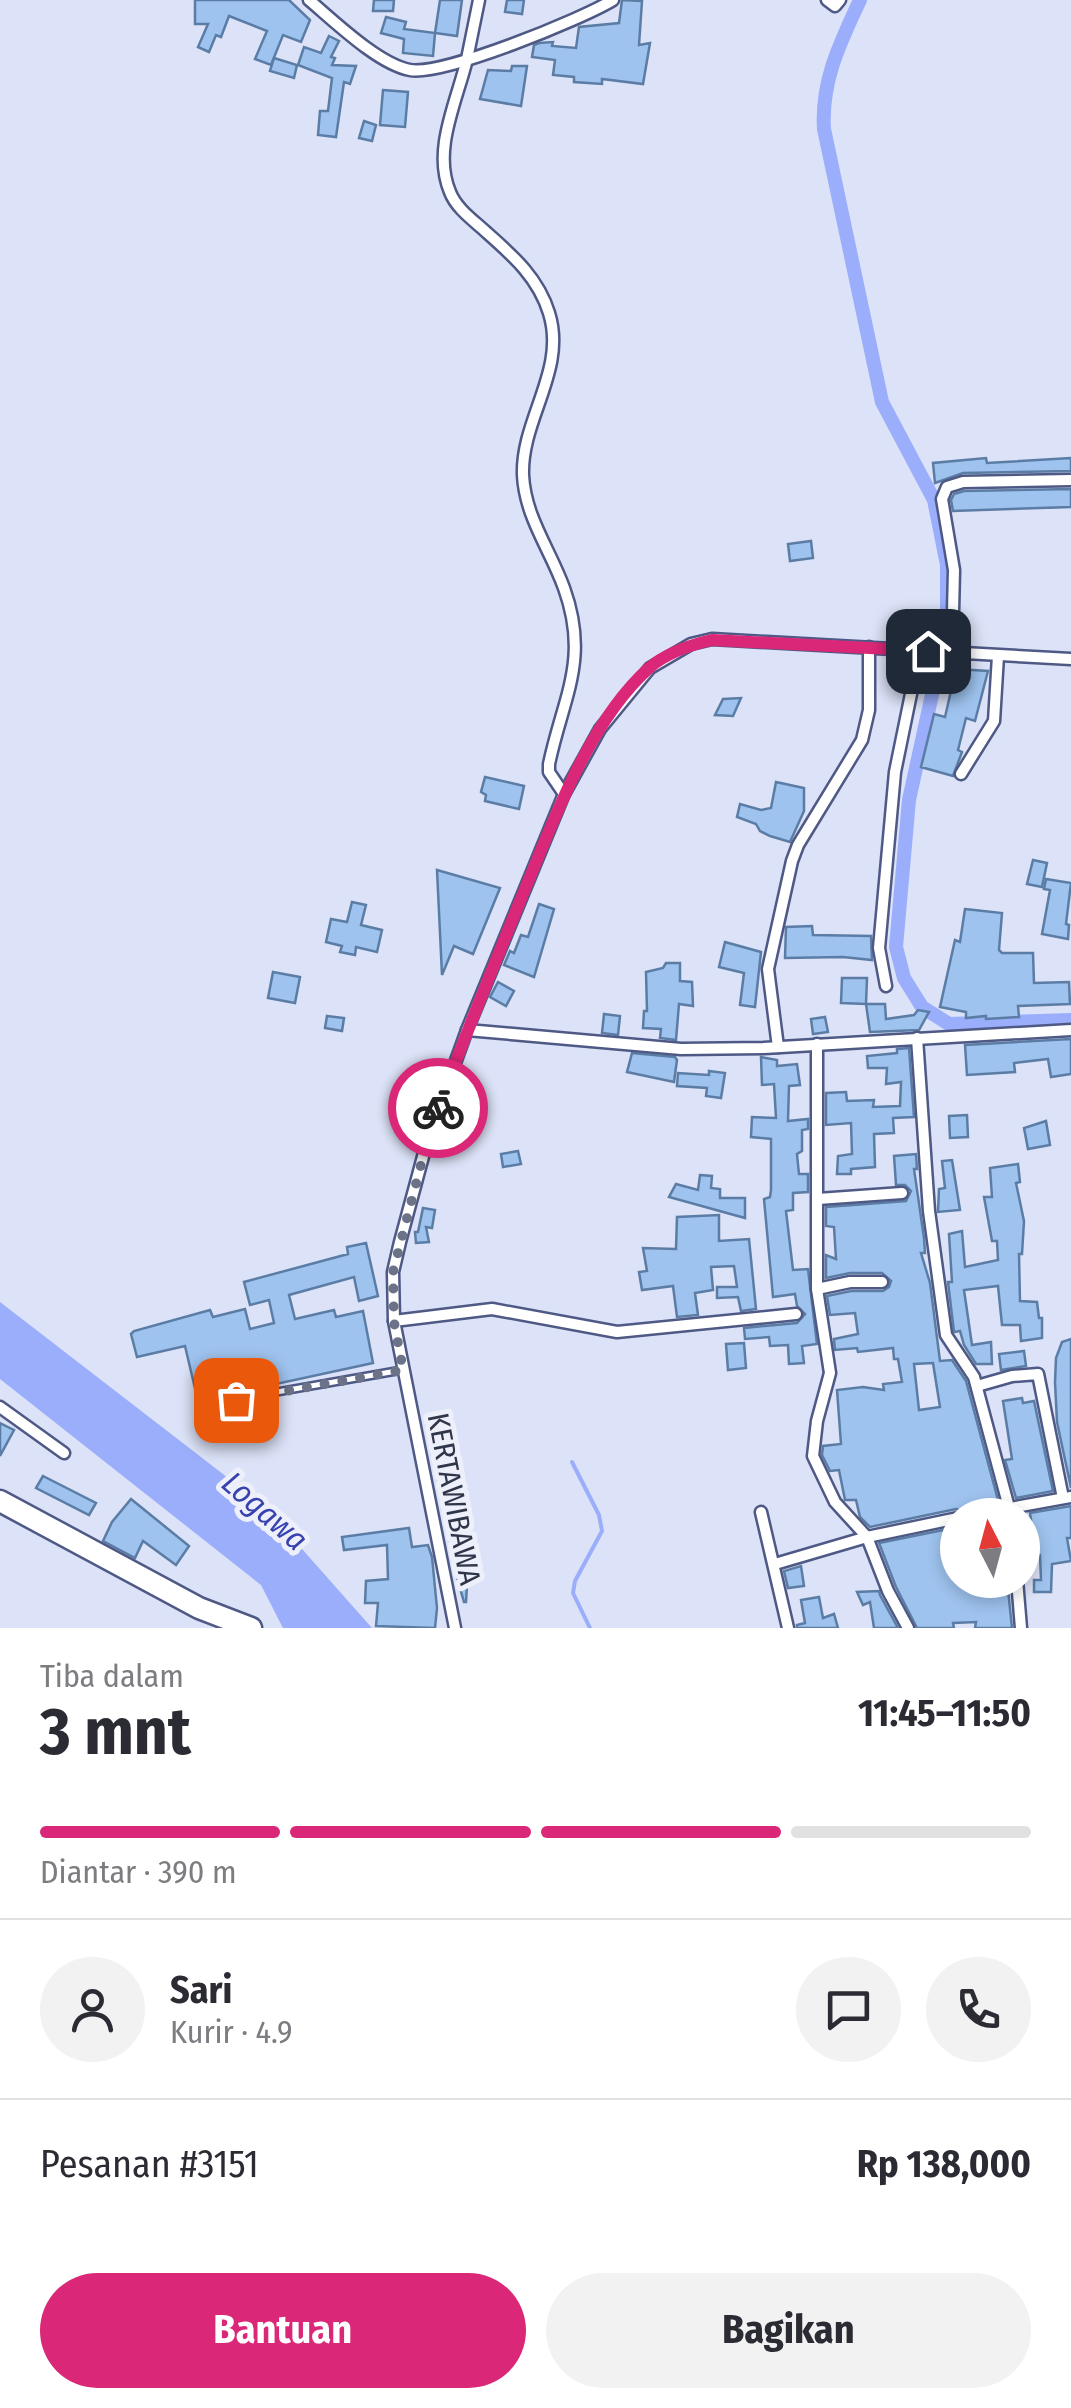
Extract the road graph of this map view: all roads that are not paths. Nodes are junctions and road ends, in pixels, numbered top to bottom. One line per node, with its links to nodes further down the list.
1 (309, 0): 4 (street)
2 (478, 0): 4 (street)
3 (613, 0): 4 (street)
4 (468, 51): 12 (street)
5 (1071, 480): 8 (street)
6 (873, 647): 7 (street, KERTAWIBAWA); 12 (street, KERTAWIBAWA); 18 (street)
7 (924, 651): 8 (street, KERTAWIBAWA); 13 (street)
8 (949, 653): 9 (street, KERTAWIBAWA)
9 (998, 656): 10 (street, KERTAWIBAWA); 11 (street)
10 (1071, 659)
11 (961, 774)
12 (564, 794): 14 (street, KERTAWIBAWA)
13 (886, 986)
14 (466, 1030): 18 (street); 24 (street, KERTAWIBAWA)
15 (1071, 1030): 16 (street)
16 (918, 1038): 17 (street); 26 (street)
17 (817, 1044): 18 (street); 20 (street)
18 (778, 1047)
19 (902, 1193): 20 (street)
20 (818, 1199): 22 (street)
21 (882, 1282): 22 (street)
22 (818, 1289): 36 (street)
23 (796, 1314): 24 (street)
24 (394, 1322): 25 (street, KERTAWIBAWA)
25 (403, 1370): 27 (lane); 40 (street, KERTAWIBAWA)
26 (977, 1386): 30 (street); 31 (street)
27 (203, 1405)
28 (0, 1406): 29 (street)
29 (64, 1453)
30 (1007, 1498)
31 (1067, 1498): 33 (street)
32 (0, 1502): 39 (highway)
33 (1040, 1504)
34 (761, 1512): 37 (street)
35 (940, 1522): 36 (street)
36 (867, 1537): 37 (street); 42 (street)
37 (775, 1564): 41 (street)
38 (1020, 1598): 43 (street)
39 (252, 1628)
40 (455, 1628)
41 (788, 1628)
42 (908, 1628)
43 (1022, 1628)

